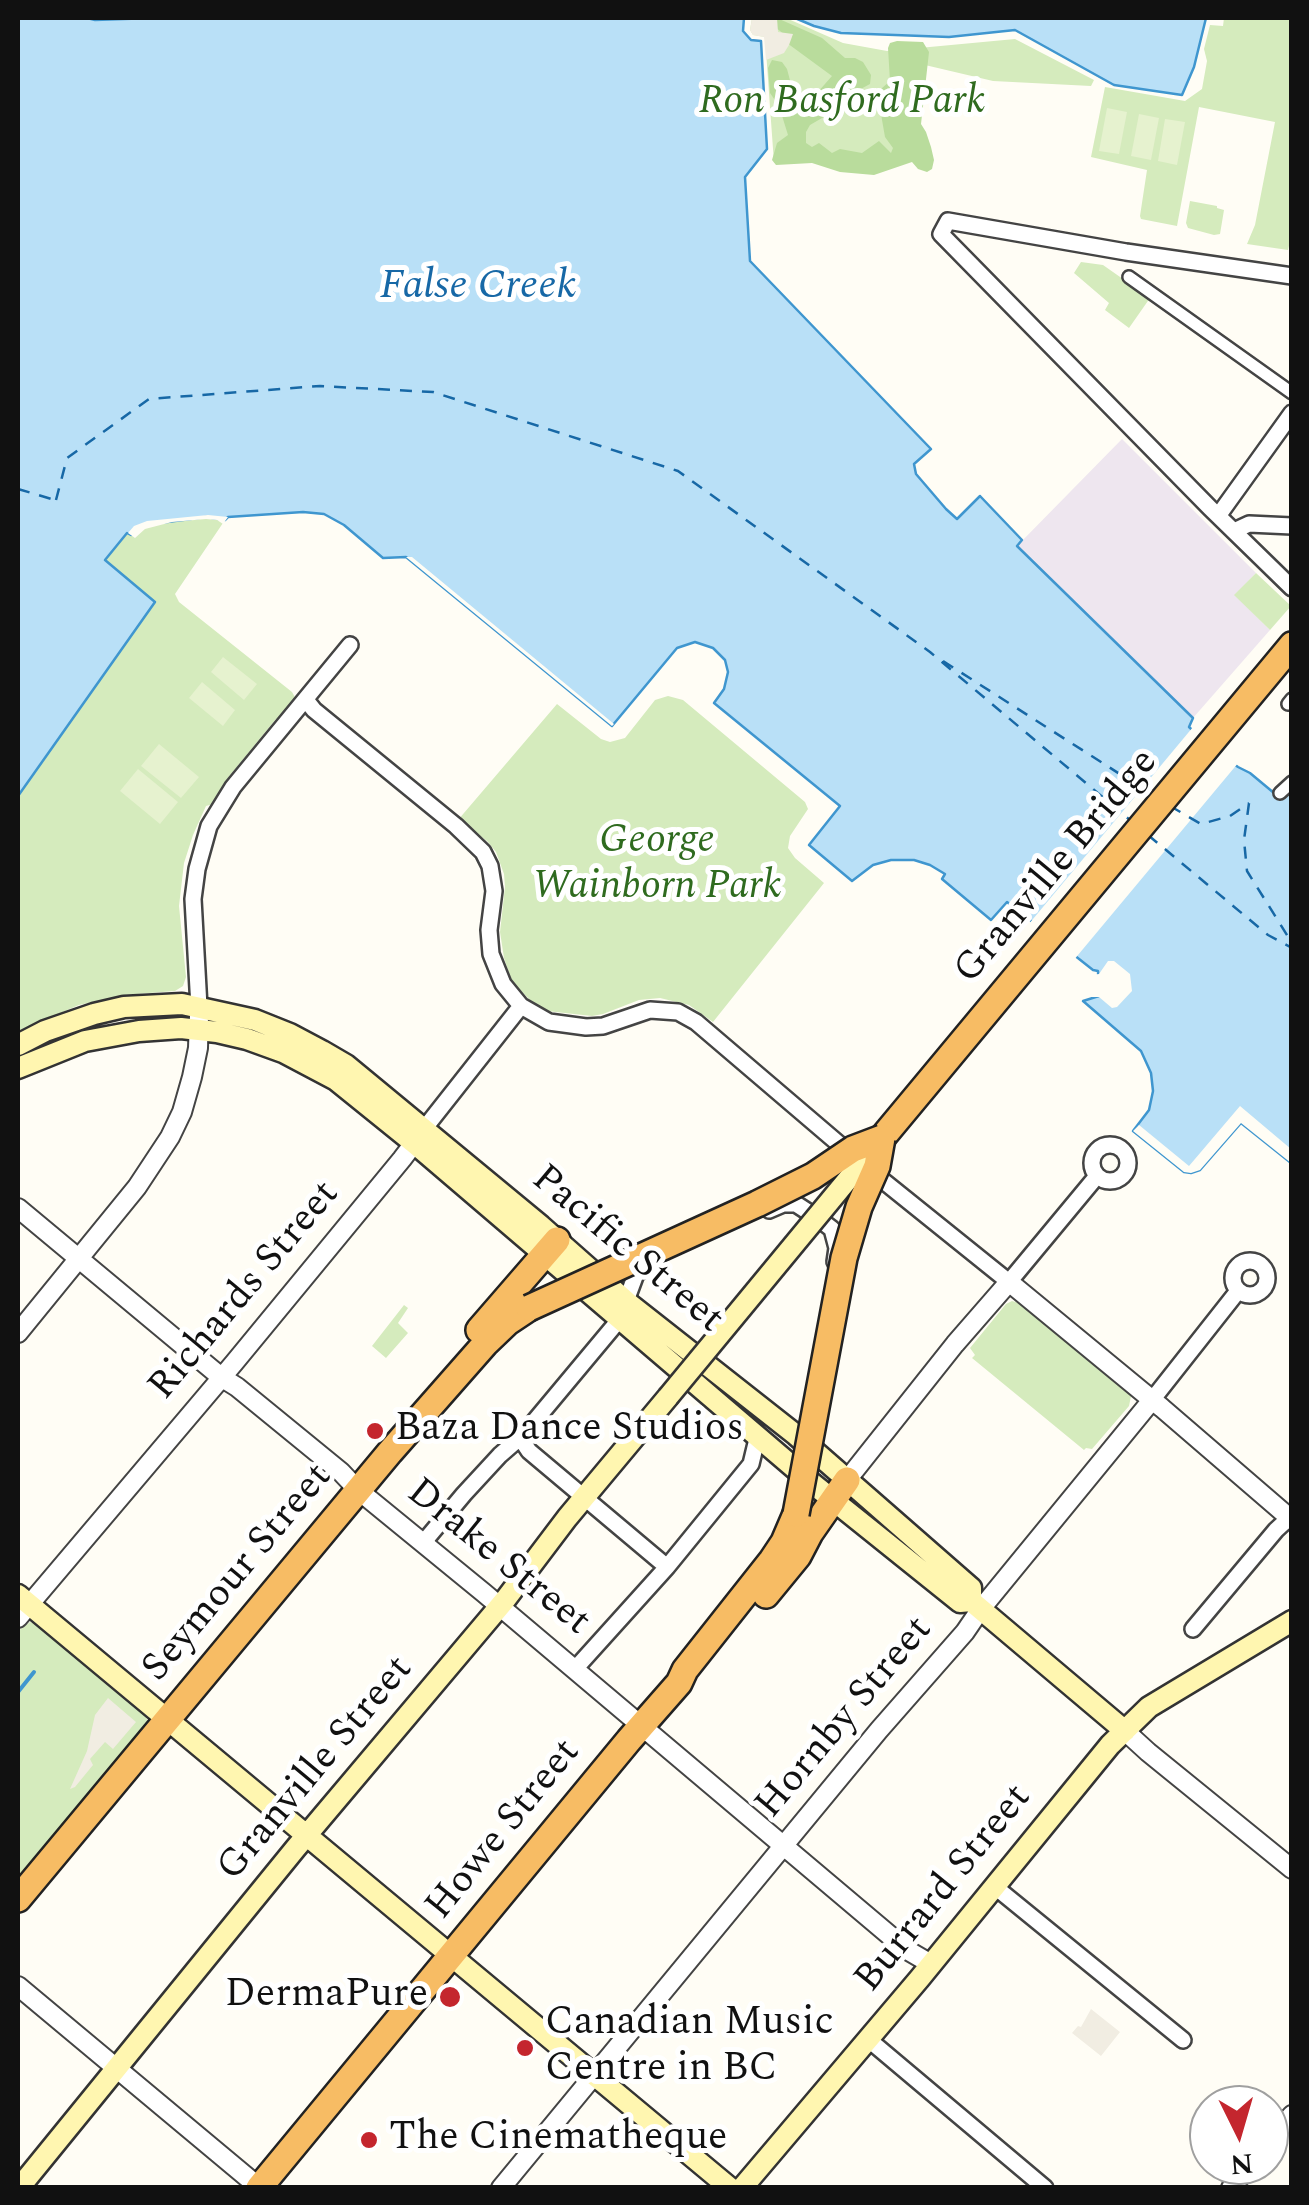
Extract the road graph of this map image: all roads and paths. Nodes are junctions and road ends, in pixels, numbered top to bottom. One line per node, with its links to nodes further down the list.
1 (1292, 276): 5 (street)
2 (1129, 277): 3 (street)
3 (1292, 393)
4 (1292, 413): 5 (street)
5 (1218, 516): 7 (street)
6 (1292, 526): 7 (street)
7 (1234, 531): 8 (street)
8 (1292, 588)
9 (350, 645): 11 (street)
10 (1292, 645): 21 (highway, Granville Bridge)
11 (306, 700): 14 (street); 15 (street)
12 (1292, 782): 13 (street)
13 (1280, 793)
14 (521, 1006): 20 (street, Richards Street); 22 (street)
15 (199, 1007): 16 (street); 18 (main road, Pacific Street); 20 (main road, Pacific Street)
16 (199, 1030): 19 (main road, Pacific Street); 20 (main road, Pacific Street); 27 (street)
17 (965, 1044): 22 (street)
18 (18, 1045)
19 (18, 1068)
20 (419, 1136): 26 (main road, Pacific Street); 34 (street, Richards Street)
21 (882, 1138): 30 (highway, Granville Bridge, bridge); 35 (main road, Granville Bridge, bridge); 44 (highway, Granville Bridge, bridge)
22 (864, 1165): 25 (street); 28 (street)
23 (1097, 1176): 28 (street)
24 (18, 1208): 27 (street, Drake Street)
25 (819, 1219): 31 (street); 33 (street); 39 (street)
26 (551, 1247): 31 (main road, Pacific Street); 40 (highway)
27 (78, 1259): 32 (street); 34 (street, Drake Street)
28 (1010, 1282): 36 (street); 42 (street)
29 (1238, 1291): 36 (street, Hornby Street)
30 (528, 1308): 40 (highway, Seymour Street)
31 (623, 1311): 33 (main road, Pacific Street); 37 (street); 38 (main road, Pacific Street)
32 (18, 1333)
33 (703, 1360): 39 (main road, Pacific Street)
34 (221, 1378): 41 (street, Drake Street); 48 (street, Richards Street)
35 (668, 1398): 43 (main road, Granville Street)
36 (1152, 1400): 45 (street); 49 (street, Hornby Street)
37 (524, 1435): 43 (street); 46 (street)
38 (756, 1435): 42 (main road, Pacific Street); 47 (street)
39 (796, 1435): 42 (main road, Pacific Street)
40 (390, 1452): 41 (highway, Seymour Street)
41 (358, 1490): 46 (street, Drake Street); 55 (highway, Seymour Street)
42 (840, 1490): 49 (main road, Pacific Street); 54 (highway)
43 (585, 1496): 47 (street); 50 (main road, Granville Street)
44 (796, 1514): 54 (highway, Howe Street)
45 (1290, 1519): 52 (street)
46 (426, 1545): 50 (street, Drake Street)
47 (668, 1567): 53 (street)
48 (21, 1605): 55 (main road)
49 (976, 1605): 57 (main road, Pacific Street); 59 (street, Hornby Street)
50 (500, 1606): 53 (street, Drake Street); 58 (main road, Granville Street)
51 (1292, 1621): 57 (main road, Burrard Street)
52 (1194, 1628)
53 (575, 1669): 56 (street, Drake Street)
54 (680, 1683): 56 (highway, Howe Street)
55 (167, 1718): 58 (main road); 62 (highway, Seymour Street)
56 (642, 1726): 59 (street, Drake Street); 63 (highway, Howe Street)
57 (1125, 1731): 60 (street, Pacific Street); 61 (main road, Burrard Street)
58 (305, 1836): 63 (main road); 68 (main road, Granville Street)
59 (783, 1846): 64 (street, Drake Street); 69 (street, Hornby Street)
60 (1292, 1869)
61 (994, 1886): 64 (main road, Burrard Street); 67 (street)
62 (18, 1899)
63 (450, 1956): 69 (main road); 70 (highway, Howe Street)
64 (931, 1964): 66 (main road, Burrard Street)
65 (18, 1986): 68 (street)
66 (868, 2040): 74 (main road, Burrard Street); 75 (street)
67 (1183, 2040)
68 (117, 2069): 70 (street); 71 (main road, Granville Street)
69 (594, 2075): 72 (street, Hornby Street); 73 (main road)
70 (259, 2187)
71 (19, 2188)
72 (500, 2188)
73 (730, 2188)
74 (742, 2188)
75 (1045, 2188)

